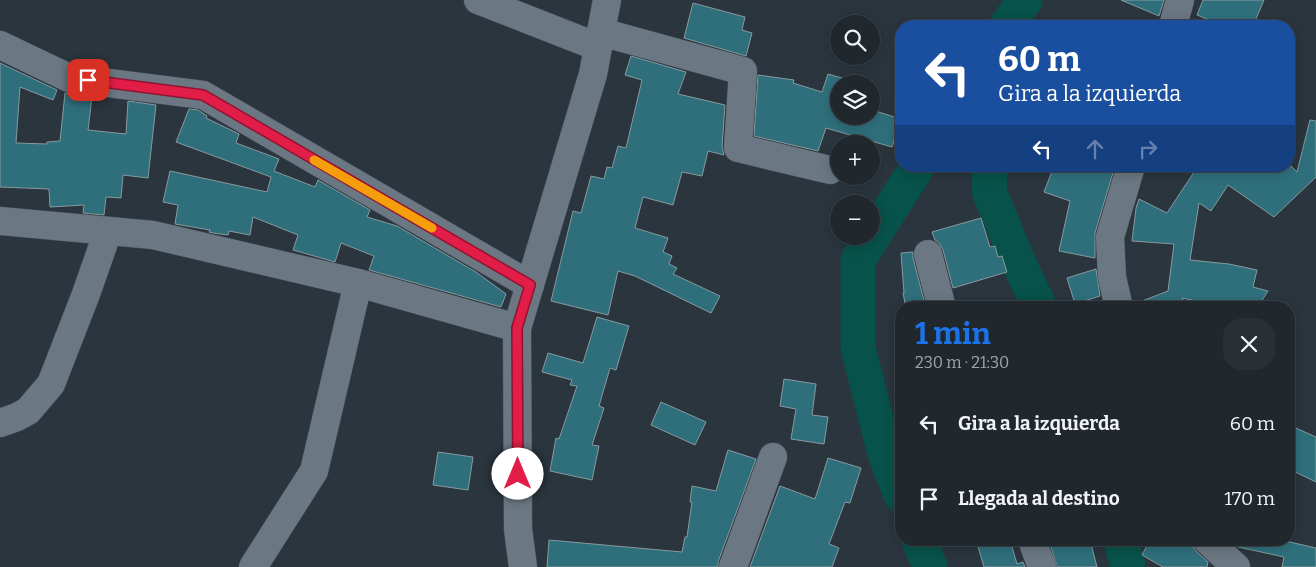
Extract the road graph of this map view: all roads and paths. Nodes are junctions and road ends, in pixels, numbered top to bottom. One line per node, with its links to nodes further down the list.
1 (478, 0): 5 (street)
2 (606, 0): 5 (street)
3 (1180, 0): 4 (street)
4 (1175, 20)
5 (600, 40): 7 (street); 13 (street)
6 (0, 45): 13 (street)
7 (830, 170)
8 (1129, 172): 15 (street)
9 (0, 221): 10 (street)
10 (108, 231): 12 (street); 17 (street)
11 (928, 254): 14 (street)
12 (358, 283): 16 (street); 21 (street)
13 (530, 285): 16 (street)
14 (940, 301)
15 (1117, 301)
16 (517, 328): 22 (street)
17 (0, 423)
18 (773, 457): 23 (street)
19 (1034, 546): 24 (street)
20 (1214, 546): 25 (street)
21 (254, 567)
22 (523, 567)
23 (733, 567)
24 (1042, 567)
25 (1236, 567)

